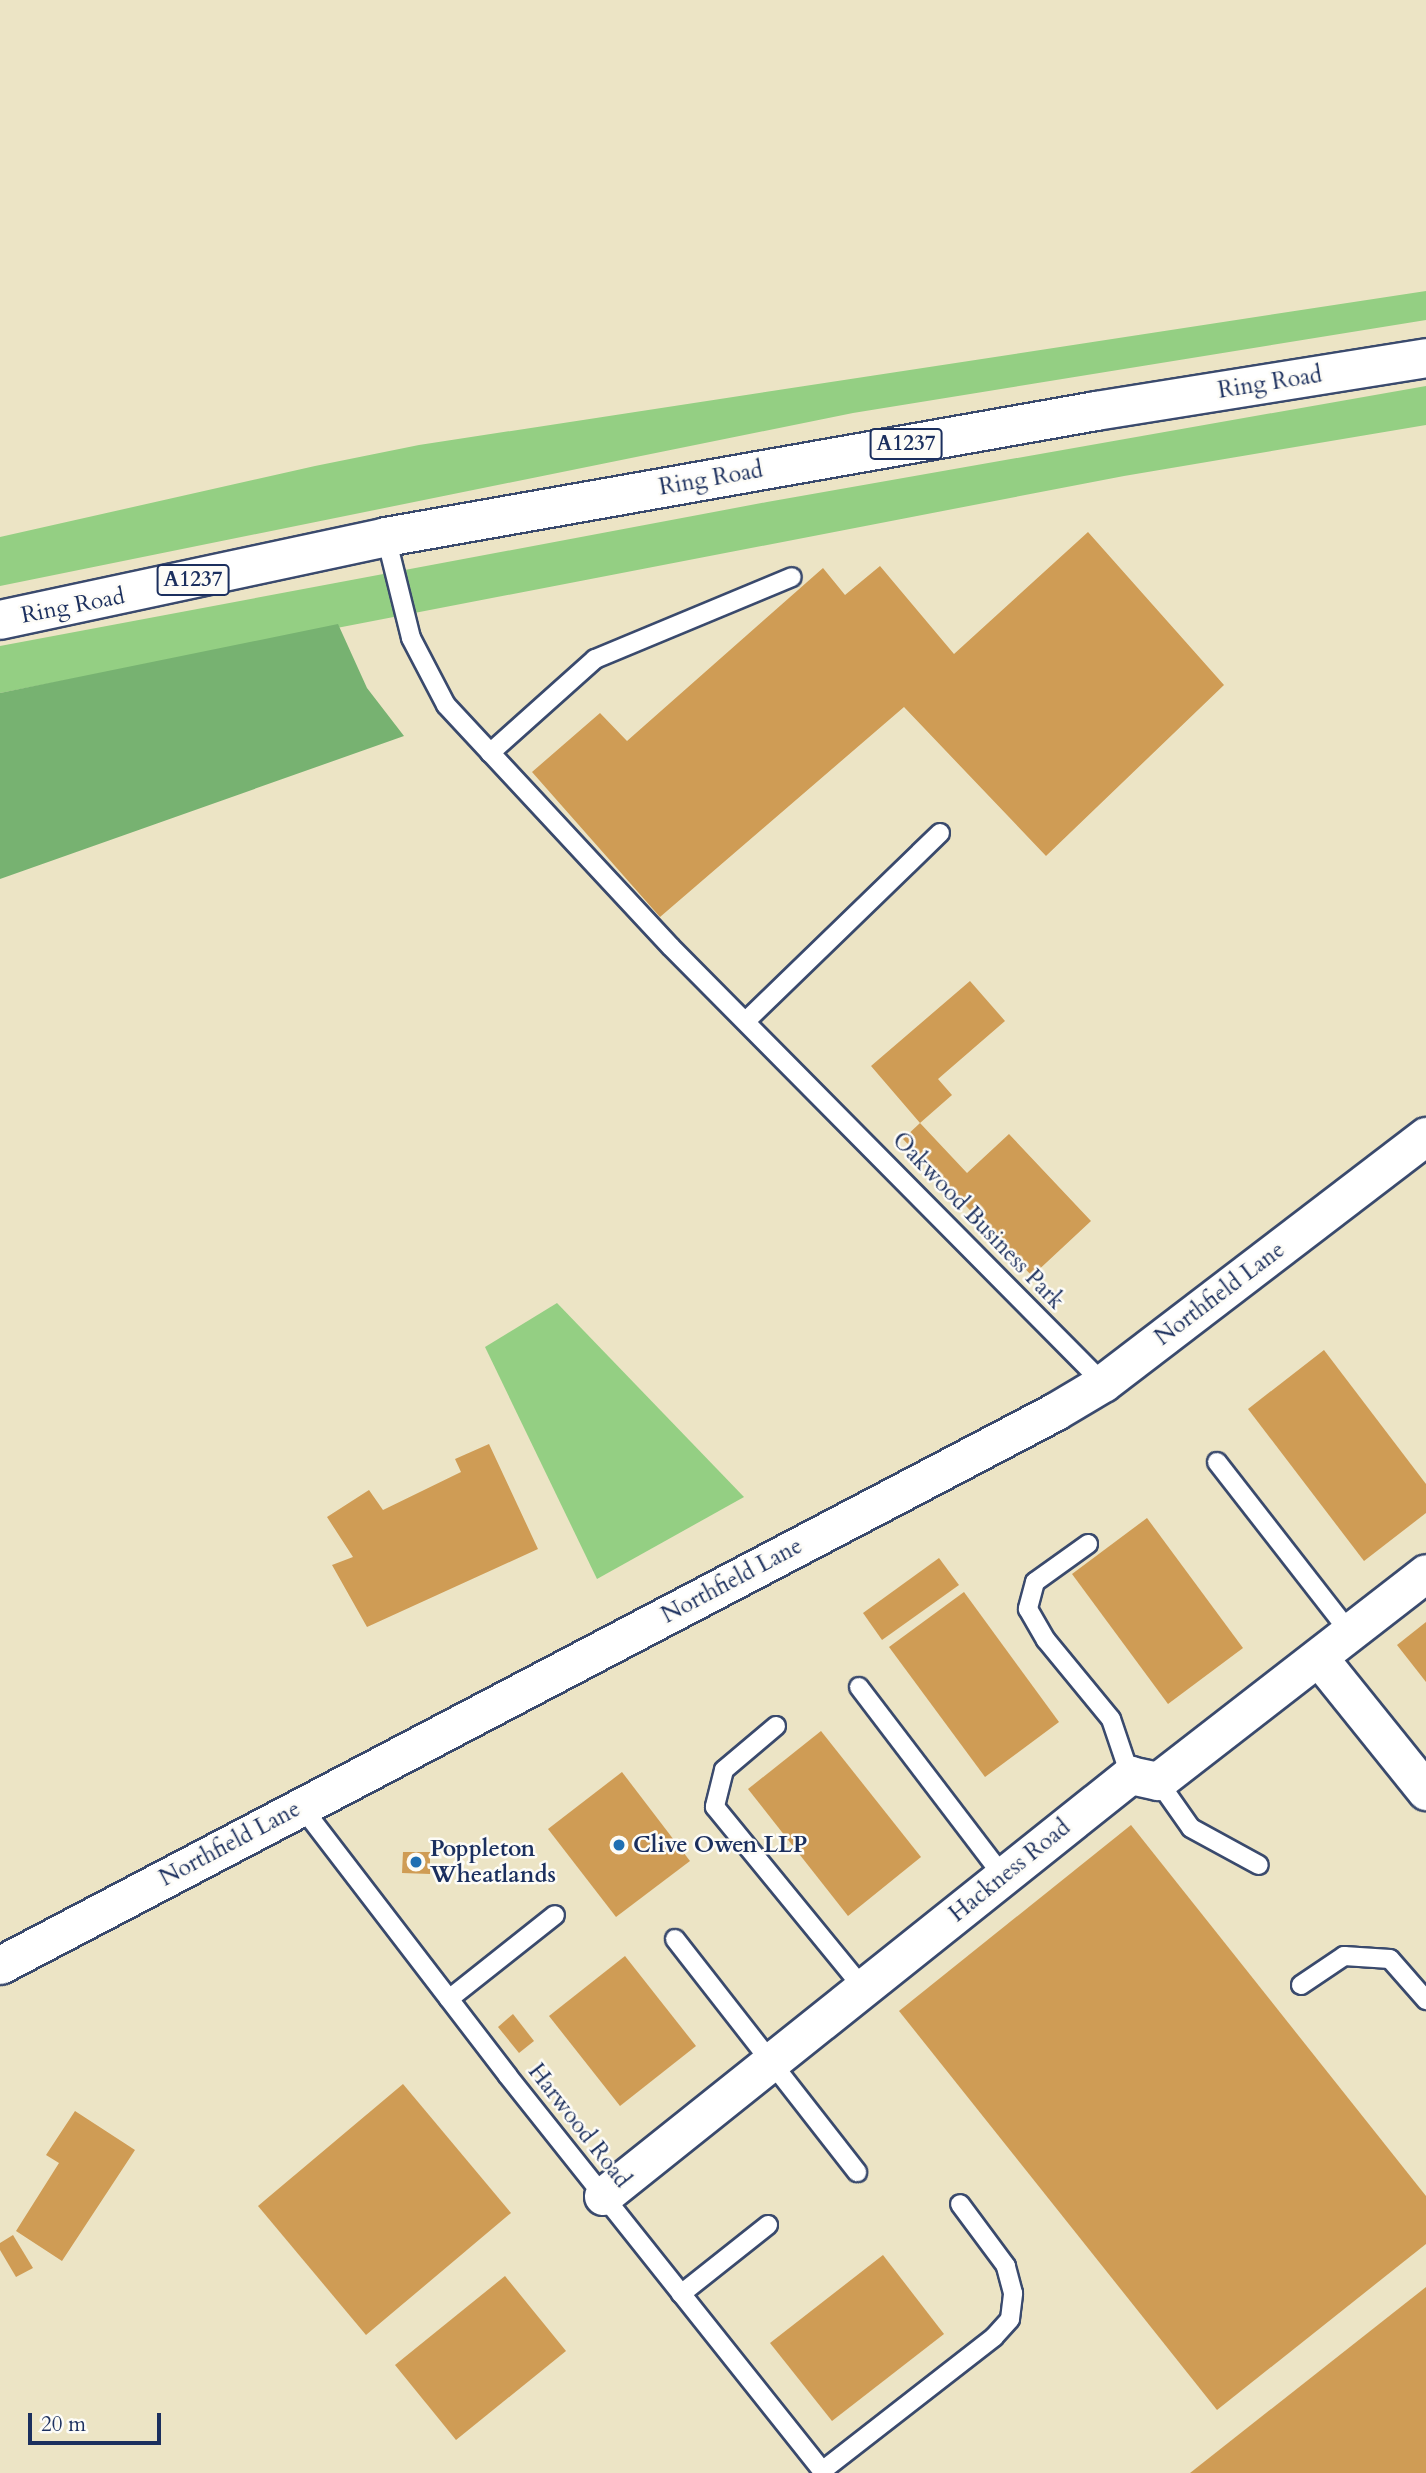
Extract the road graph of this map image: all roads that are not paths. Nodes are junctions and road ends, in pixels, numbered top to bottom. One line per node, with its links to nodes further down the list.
1 (1426, 358): 2 (highway, Ring Road / A1237)
2 (386, 537): 4 (highway, Ring Road / A1237); 5 (lane, Oakwood Business Park)
3 (792, 577): 5 (lane)
4 (0, 620)
5 (489, 753): 7 (lane, Oakwood Business Park)
6 (940, 833): 7 (lane)
7 (746, 1021): 9 (lane, Oakwood Business Park)
8 (1426, 1136): 9 (street, Northfield Lane)
9 (1103, 1383): 19 (street, Northfield Lane)
10 (1217, 1462): 13 (lane)
11 (1088, 1544): 17 (lane)
12 (1426, 1573): 13 (street, Hackness Road)
13 (1350, 1633): 14 (street, Hackness Road)
14 (1319, 1658): 17 (street, Hackness Road); 18 (street)
15 (859, 1687): 21 (lane)
16 (776, 1726): 26 (lane)
17 (1144, 1778): 20 (lane); 21 (street, Hackness Road)
18 (1426, 1789)
19 (301, 1806): 24 (street, Northfield Lane); 27 (lane, Harwood Road)
20 (1259, 1865)
21 (1003, 1876): 26 (street, Hackness Road)
22 (555, 1915): 27 (lane)
23 (675, 1939): 29 (lane)
24 (0, 1965)
25 (1301, 1985): 28 (lane)
26 (863, 1988): 29 (street, Hackness Road)
27 (449, 1999): 31 (lane, Harwood Road)
28 (1426, 2000)
29 (772, 2060): 30 (lane); 31 (street, Hackness Road)
30 (857, 2172)
31 (603, 2196): 34 (lane, Harwood Road)
32 (960, 2204): 35 (lane)
33 (768, 2225): 34 (lane)
34 (681, 2294): 35 (lane, Harwood Road)
35 (823, 2472)

